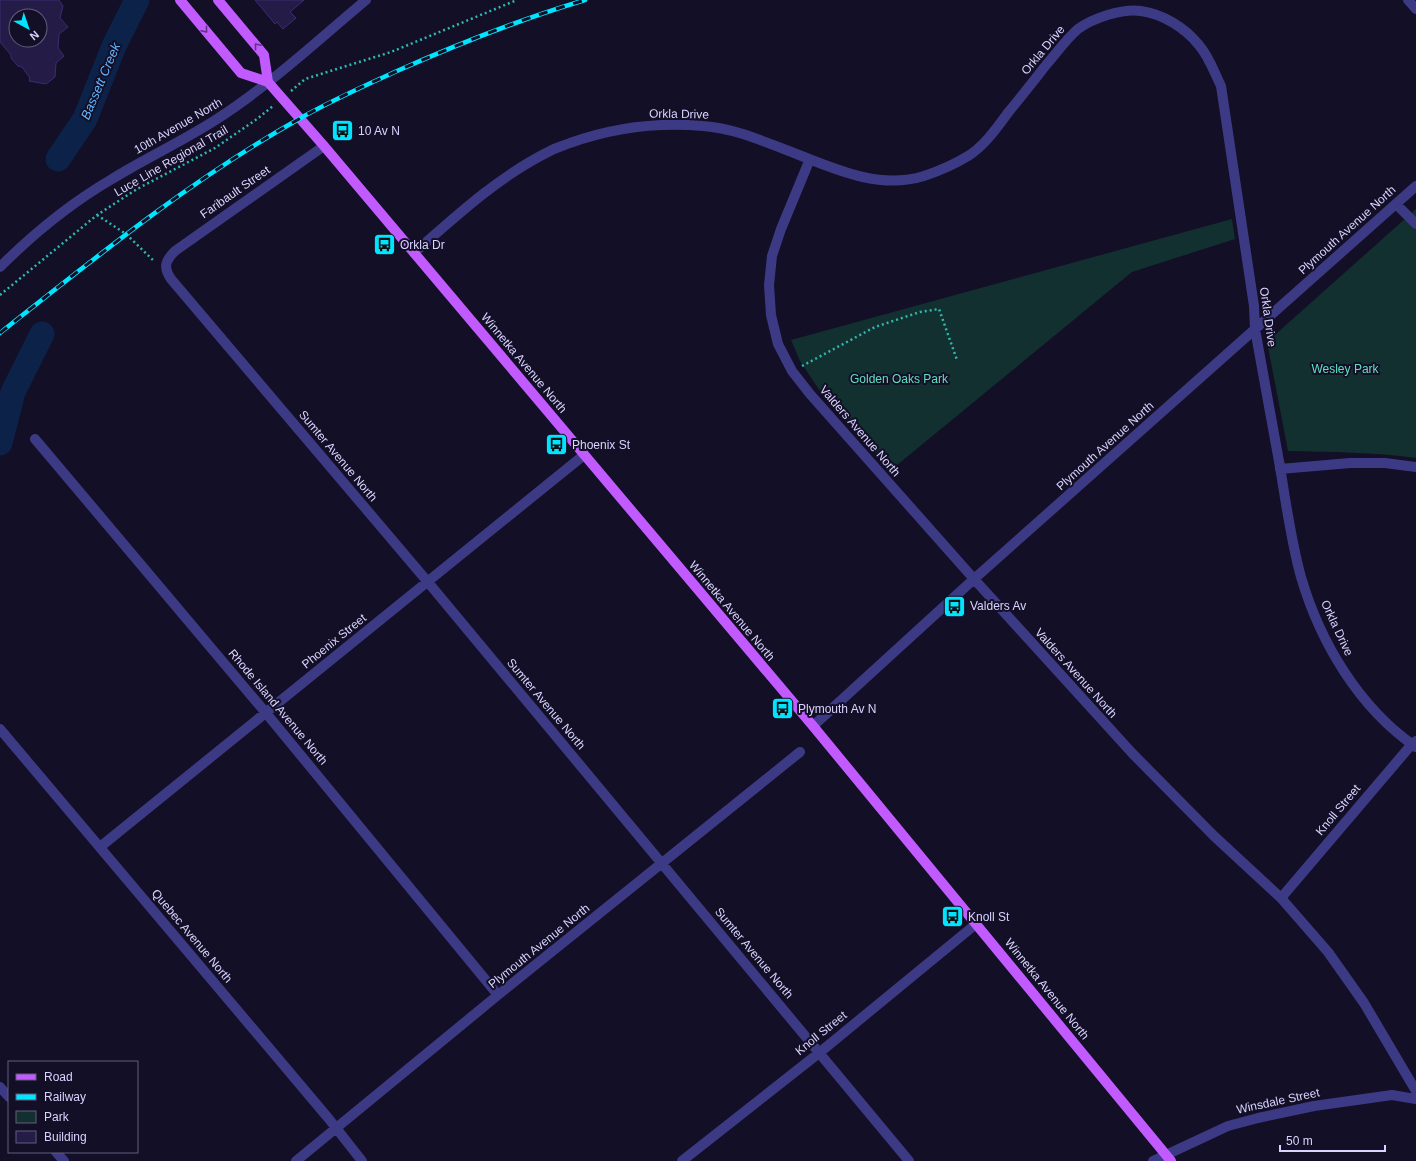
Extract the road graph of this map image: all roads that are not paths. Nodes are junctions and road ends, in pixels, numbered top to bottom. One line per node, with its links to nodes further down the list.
1 (180, 0): 6 (main road, one-way to 6)
2 (218, 0): 6 (main road, one-way to 2)
3 (366, 0): 6 (street, 10th Avenue North)
4 (1408, 0): 5 (street)
5 (1416, 9)
6 (268, 82): 7 (main road, Winnetka Avenue North); 14 (street, 10th Avenue North)
7 (324, 146): 12 (main road, Winnetka Avenue North); 13 (street, Faribault Street)
8 (810, 160): 12 (street, Orkla Drive); 15 (street, Orkla Drive); 20 (street, Valders Avenue North)
9 (1416, 186): 10 (street, Plymouth Avenue North)
10 (1396, 204): 11 (street); 15 (street, Plymouth Avenue North)
11 (1416, 224)
12 (414, 253): 17 (main road, Winnetka Avenue North)
13 (166, 264): 21 (street, Sumter Avenue North)
14 (0, 267)
15 (1255, 329): 19 (street, Orkla Drive); 20 (street, Plymouth Avenue North)
16 (35, 439): 22 (street, Rhode Island Avenue North)
17 (584, 455): 21 (street, Phoenix Street); 23 (main road, Winnetka Avenue North)
18 (1416, 467): 19 (street)
19 (1280, 468): 25 (street, Orkla Drive)
20 (974, 579): 23 (street, Plymouth Avenue North); 29 (street, Valders Avenue North)
21 (427, 582): 22 (street, Phoenix Street); 28 (street, Sumter Avenue North)
22 (266, 713): 27 (street, Phoenix Street); 31 (street, Rhode Island Avenue North)
23 (813, 726): 30 (main road, Winnetka Avenue North)
24 (0, 729): 27 (street, Quebec Avenue North)
25 (1415, 744): 29 (street, Knoll Street)
26 (800, 752): 28 (street, Plymouth Avenue North)
27 (100, 847): 37 (street, Quebec Avenue North)
28 (662, 863): 31 (street, Plymouth Avenue North); 32 (street, Sumter Avenue North)
29 (1281, 898): 34 (street, Valders Avenue North)
30 (976, 924): 32 (street, Knoll Street); 38 (main road, Winnetka Avenue North)
31 (498, 995): 37 (street, Plymouth Avenue North)
32 (819, 1053): 41 (street, Knoll Street); 42 (street, Sumter Avenue North)
33 (0, 1087): 35 (street)
34 (1416, 1091)
35 (8, 1096)
36 (1416, 1099): 38 (street, Winsdale Street)
37 (336, 1129): 39 (street, Plymouth Avenue North); 40 (street, Quebec Avenue North)
38 (1168, 1158): 43 (street, Winsdale Street)
39 (296, 1161)
40 (362, 1161)
41 (682, 1161)
42 (909, 1161)
43 (1153, 1161)

